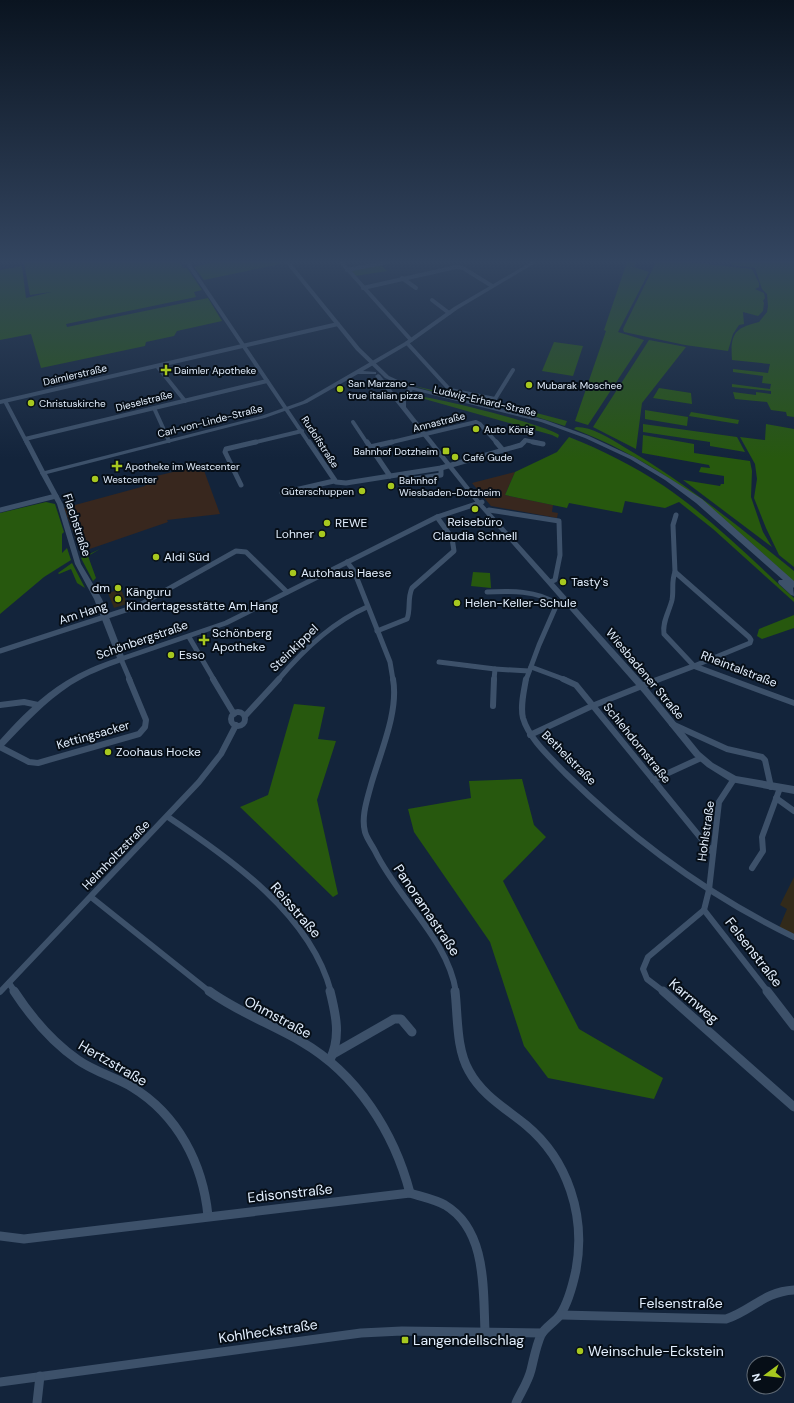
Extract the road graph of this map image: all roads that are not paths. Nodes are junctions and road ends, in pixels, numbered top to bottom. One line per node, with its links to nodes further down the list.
1 (230, 327): 7 (street, Rudolfstraße)
2 (323, 327): 7 (street, Daimlerstraße)
3 (341, 327): 8 (main road)
4 (397, 327): 6 (street)
5 (430, 327): 6 (street, Carl-von-Linde-Straße)
6 (409, 342): 8 (street, Carl-von-Linde-Straße); 10 (street)
7 (243, 346): 9 (street, Daimlerstraße); 13 (street, Rudolfstraße)
8 (369, 364): 11 (street, Carl-von-Linde-Straße); 12 (main road, Ludwig-Erhard-Straße); 14 (main road, Ludwig-Erhard-Straße)
9 (157, 366): 15 (street, Daimlerstraße); 16 (street)
10 (513, 370)
11 (357, 372): 12 (street); 20 (street, Carl-von-Linde-Straße)
12 (376, 375): 14 (main road, Ludwig-Erhard-Straße); 17 (street, Wiesbadener Straße)
13 (267, 381): 16 (street, Dieselstraße); 20 (street, Rudolfstraße)
14 (409, 390): 17 (street); 19 (street); 46 (main road, Ludwig-Erhard-Straße); 49 (main road, Ludwig-Erhard-Straße)
15 (2, 401): 24 (street, Flachstraße)
16 (185, 401): 18 (street, Dieselstraße)
17 (399, 402): 19 (street, Wiesbadener Straße)
18 (154, 408): 24 (street, Dieselstraße); 25 (street)
19 (403, 408): 23 (street, Wiesbadener Straße)
20 (288, 410): 22 (street, Rudolfstraße); 25 (street, Carl-von-Linde-Straße)
21 (353, 422): 27 (street)
22 (302, 431): 32 (street, Rudolfstraße); 34 (street)
23 (426, 435): 27 (street, Annastraße); 28 (street, Annastraße); 29 (street, Wiesbadener Straße)
24 (25, 439): 30 (street, Flachstraße)
25 (169, 441): 30 (street, Carl-von-Linde-Straße)
26 (543, 444): 28 (street)
27 (370, 447): 31 (street)
28 (502, 449): 29 (street)
29 (451, 466): 31 (street); 37 (street, Wiesbadener Straße)
30 (43, 473): 36 (street, Flachstraße)
31 (392, 476): 32 (street); 33 (street)
32 (336, 482): 35 (street)
33 (396, 482)
34 (241, 485)
35 (282, 493)
36 (56, 496): 38 (street); 53 (street, Flachstraße)
37 (480, 502): 39 (street, Wiesbadener Straße); 41 (street, Schönbergstraße); 42 (street, Wiesbadener Straße)
38 (0, 510)
39 (489, 510): 42 (street, Wiesbadener Straße); 45 (street)
40 (676, 515): 44 (street)
41 (437, 517): 43 (street, Schönbergstraße); 54 (street)
42 (505, 530): 45 (street, Wiesbadener Straße)
43 (347, 562): 47 (street, Schönbergstraße); 52 (street, Panoramastraße)
44 (675, 572): 59 (street, Rheintalstraße); 59 (street)
45 (550, 582): 50 (street, Wiesbadener Straße)
46 (794, 585)
47 (287, 592): 53 (street, Am Hang); 55 (street, Schönbergstraße)
48 (486, 592): 51 (street)
49 (794, 593)
50 (566, 600): 51 (street); 62 (street, Wiesbadener Straße)
51 (557, 604): 61 (street, Bethelstraße)
52 (367, 606): 54 (street, Panoramastraße); 69 (street, Steinkippel)
53 (105, 617): 56 (street, Am Hang); 57 (street, Flachstraße)
54 (377, 631): 98 (street, Panoramastraße)
55 (189, 637): 57 (street, Schönbergstraße); 68 (street)
56 (0, 651)
57 (121, 659): 65 (street, Schönbergstraße); 73 (street, Kettingsacker)
58 (439, 662): 60 (street, Schlehdornstraße)
59 (694, 666): 62 (street); 63 (street, Rheintalstraße)
60 (495, 669): 61 (street, Schlehdornstraße); 66 (street)
61 (530, 669): 67 (street, Schlehdornstraße); 72 (street, Bethelstraße)
62 (642, 686): 67 (street); 70 (street, Wiesbadener Straße)
63 (794, 703)
64 (0, 705): 65 (street)
65 (38, 705): 73 (street, Schönbergstraße)
66 (493, 706)
67 (592, 706): 72 (street); 76 (street, Schlehdornstraße)
68 (234, 714): 69 (street); 71 (street)
69 (245, 716): 71 (street)
70 (671, 724): 74 (street, Wiesbadener Straße); 77 (street)
71 (236, 725): 81 (street, Helmholtzstraße)
72 (530, 735): 84 (street, Bethelstraße)
73 (0, 746)
74 (701, 758): 75 (street, Wiesbadener Straße); 76 (street)
75 (734, 779): 77 (street, Wiesbadener Straße); 82 (street, Hohlstraße)
76 (654, 780): 82 (street, Schlehdornstraße)
77 (776, 787): 78 (street, Wiesbadener Straße); 79 (street)
78 (794, 790)
79 (776, 798): 80 (street); 83 (street)
80 (794, 811)
81 (168, 817): 85 (street, Helmholtzstraße); 92 (street, Reisstraße)
82 (713, 853): 84 (street, Hohlstraße)
83 (752, 868)
84 (709, 890): 86 (street); 87 (street, Bethelstraße)
85 (91, 898): 88 (street, Helmholtzstraße); 92 (street, Ohmstraße)
86 (704, 910): 90 (street, Felsenstraße); 93 (street, Karrnweg)
87 (794, 937)
88 (8, 983): 89 (street, Helmholtzstraße); 95 (street, Hertzstraße)
89 (0, 992)
90 (794, 1026)
91 (412, 1032): 92 (street)
92 (332, 1057): 94 (street, Ohmstraße)
93 (794, 1107)
94 (410, 1193): 95 (street, Edisonstraße); 99 (street, Edisonstraße)
95 (208, 1216): 96 (street, Edisonstraße)
96 (0, 1236)
97 (794, 1290): 98 (street, Felsenstraße)
98 (561, 1315): 100 (street, Panoramastraße)
99 (485, 1331): 100 (street, Kohlheckstraße); 101 (street, Kohlheckstraße)
100 (542, 1333): 104 (street)
101 (40, 1376): 102 (street, Kohlheckstraße); 103 (street)
102 (0, 1382)
103 (37, 1403)
104 (516, 1403)

